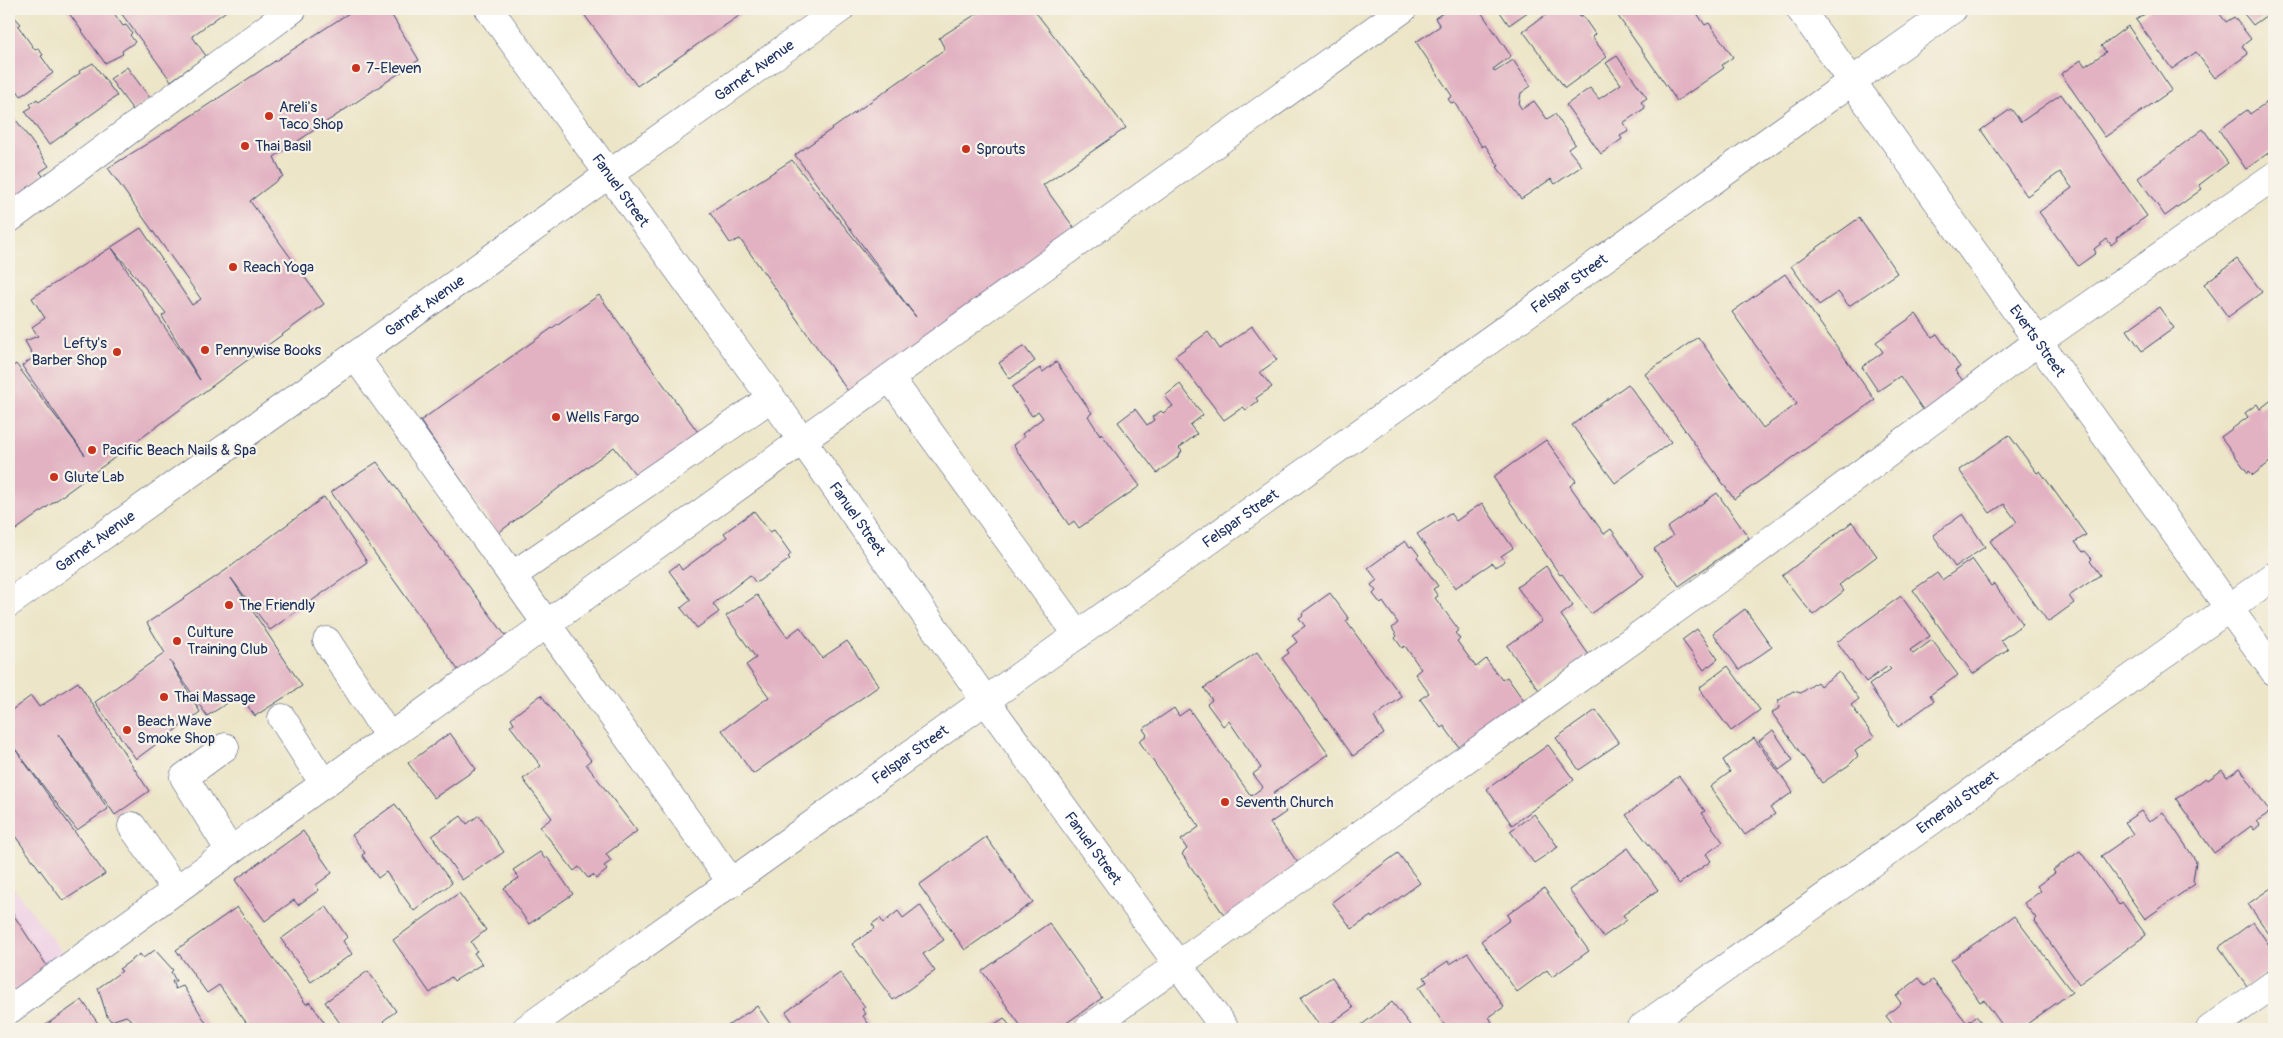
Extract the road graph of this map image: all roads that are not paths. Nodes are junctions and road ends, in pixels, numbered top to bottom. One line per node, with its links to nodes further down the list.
1 (293, 9): 10 (street)
2 (489, 9): 8 (street, Fanuel Street)
3 (840, 9): 8 (street, Garnet Avenue)
4 (1403, 9): 13 (street)
5 (1800, 9): 7 (street, Everts Street)
6 (1953, 9): 7 (street, Felspar Street)
7 (1851, 82): 11 (street, Everts Street); 21 (street, Felspar Street)
8 (608, 175): 12 (street, Garnet Avenue); 14 (street, Fanuel Street)
9 (2274, 176): 11 (street)
10 (9, 219)
11 (2038, 341): 19 (street, Everts Street); 33 (street)
12 (355, 356): 16 (street); 18 (street, Garnet Avenue)
13 (890, 378): 15 (street); 21 (street)
14 (771, 398): 15 (street, Fanuel Street); 16 (street)
15 (802, 440): 20 (street); 24 (street, Fanuel Street)
16 (513, 575): 20 (street)
17 (2274, 576): 19 (street, Emerald Street)
18 (9, 603)
19 (2229, 608): 23 (street, Everts Street); 39 (street, Emerald Street)
20 (548, 623): 26 (street); 31 (street)
21 (1078, 635): 24 (street, Felspar Street)
22 (327, 641): 26 (street)
23 (2274, 671)
24 (986, 702): 31 (street, Felspar Street); 33 (street, Fanuel Street)
25 (282, 718): 28 (street)
26 (388, 737): 28 (street)
27 (225, 747): 30 (street)
28 (324, 784): 30 (street)
29 (132, 826): 32 (street)
30 (230, 851): 32 (street)
31 (732, 882): 36 (street, Felspar Street)
32 (176, 890): 35 (street)
33 (1179, 963): 37 (street); 38 (street, Fanuel Street)
34 (2274, 984): 40 (street)
35 (9, 1010)
36 (526, 1029)
37 (1088, 1029)
38 (1225, 1029)
39 (1640, 1029)
40 (2210, 1029)

